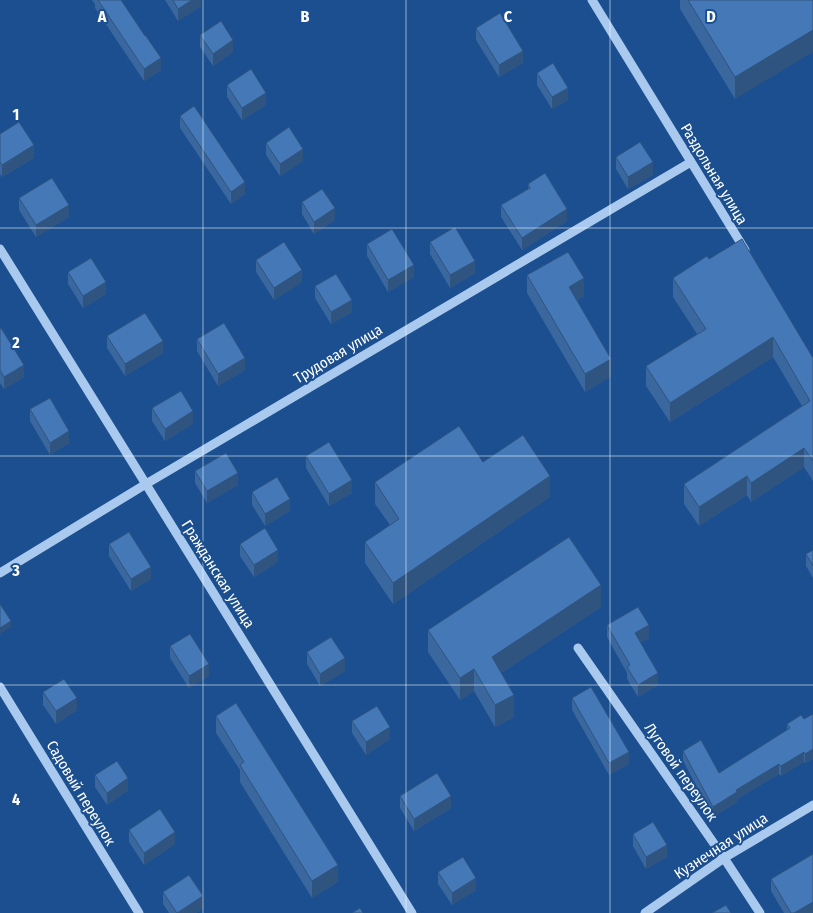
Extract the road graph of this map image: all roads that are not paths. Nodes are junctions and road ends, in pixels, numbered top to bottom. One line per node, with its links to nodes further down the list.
1 (592, 0): 2 (street, Раздольная улица)
2 (691, 162): 4 (street, Раздольная улица); 5 (street, Трудовая улица)
3 (0, 249): 5 (street, Гражданская улица)
4 (752, 262)
5 (146, 484): 6 (street, Трудовая улица); 12 (street, Гражданская улица)
6 (0, 573)
7 (578, 648): 10 (street, Луговой переулок)
8 (0, 687): 11 (street, Садовый переулок)
9 (813, 805): 10 (street, Кузнечная улица)
10 (724, 858): 13 (street, Кузнечная улица); 14 (street, Луговой переулок)
11 (138, 913)
12 (412, 913)
13 (645, 913)
14 (760, 913)

